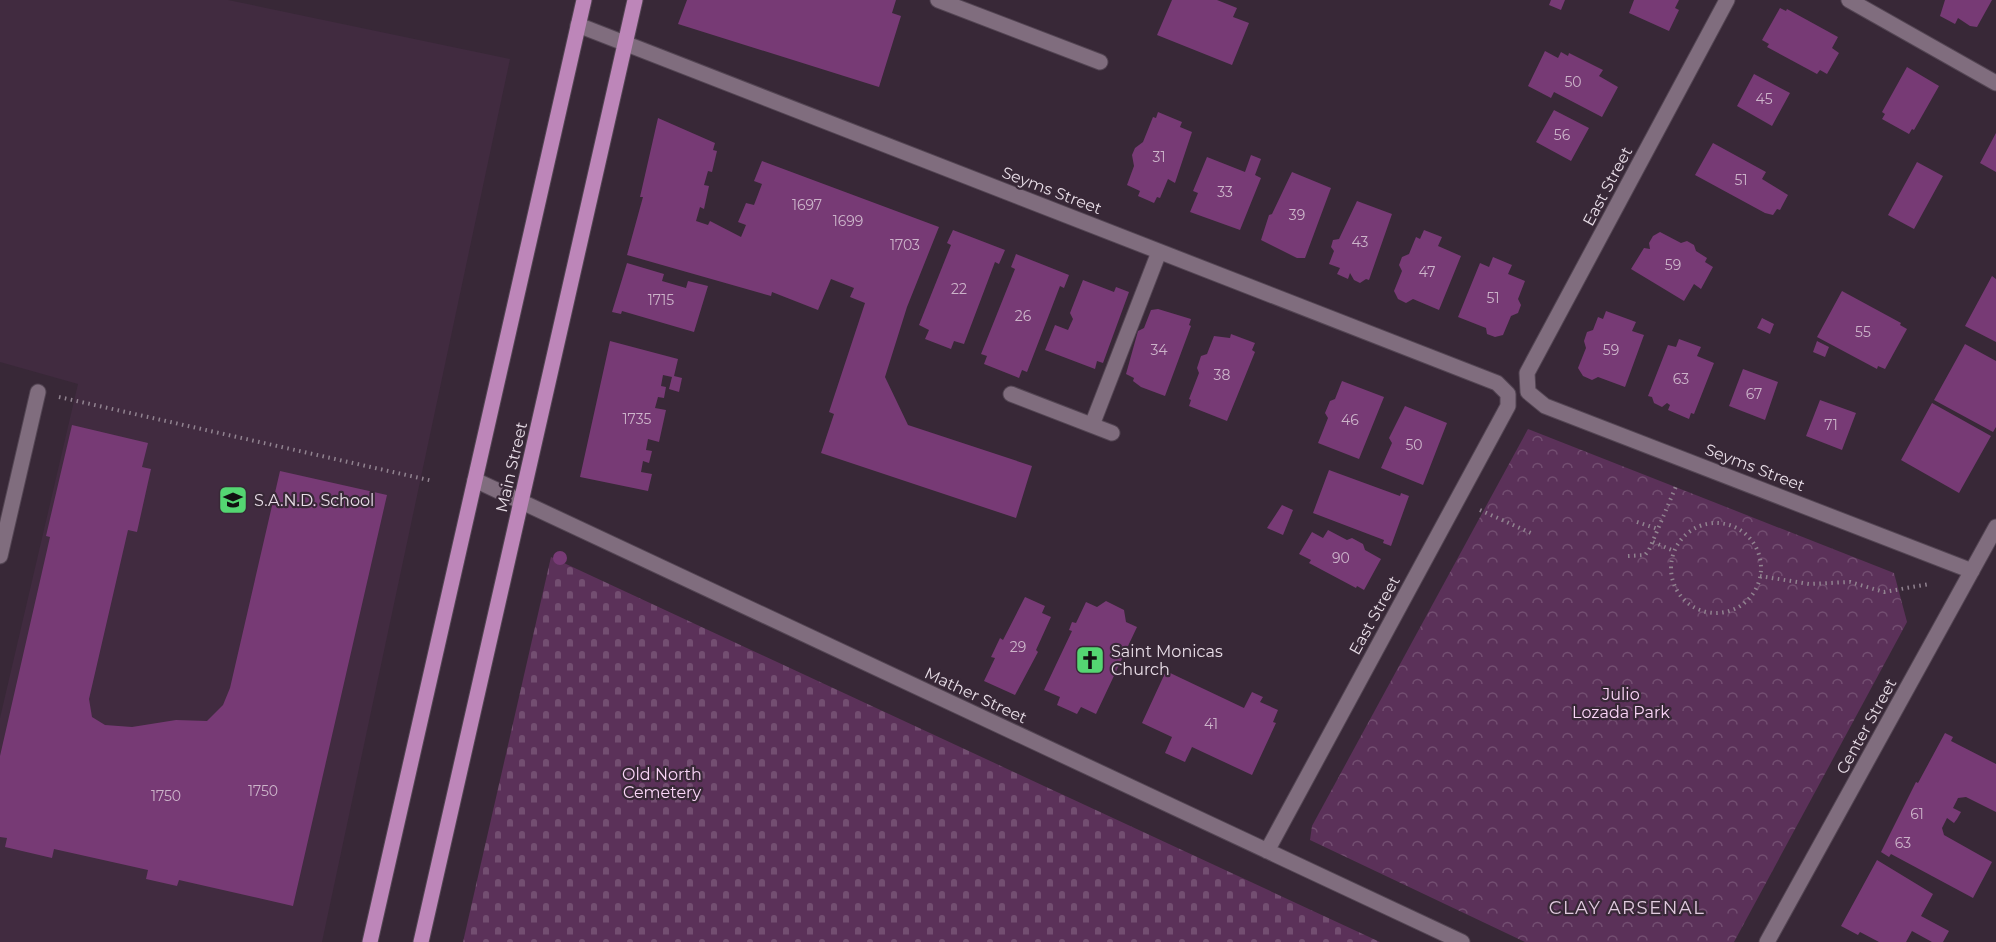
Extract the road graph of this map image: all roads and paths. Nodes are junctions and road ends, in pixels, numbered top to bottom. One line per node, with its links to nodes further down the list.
1 (584, 0): 6 (main road, Main Street)
2 (635, 0): 7 (main road, Main Street)
3 (938, 0): 8 (street)
4 (1727, 0): 12 (street, East Street)
5 (1849, 0): 9 (street)
6 (578, 25): 7 (street, Seyms Street); 17 (main road, Main Street)
7 (625, 43): 10 (street, Seyms Street); 20 (main road, Main Street)
8 (1100, 62)
9 (1996, 83)
10 (1159, 252): 14 (street, Seyms Street); 15 (street)
11 (38, 392): 18 (path); 28 (street)
12 (1528, 392): 30 (street, Seyms Street)
13 (1011, 394): 15 (street)
14 (1508, 394): 33 (street, East Street)
15 (1092, 425): 16 (street)
16 (1112, 433)
17 (475, 480): 20 (street, Mather Street); 34 (main road, Main Street)
18 (433, 481)
19 (1677, 484): 24 (path)
20 (522, 501): 33 (street, Mather Street); 35 (main road, Main Street)
21 (1480, 510): 25 (path)
22 (1637, 522): 24 (path)
23 (1996, 527): 30 (street, Center Street)
24 (1658, 529): 26 (path)
25 (1533, 534)
26 (1653, 542): 27 (path); 29 (path)
27 (1675, 551): 31 (path); 31 (path)
28 (0, 556)
29 (1628, 556)
30 (1972, 571): 37 (street, Center Street)
31 (1760, 576): 32 (path)
32 (1929, 584)
33 (1267, 851): 36 (street, Mather Street)
34 (370, 942)
35 (421, 942)
36 (1462, 942)
37 (1767, 942)

